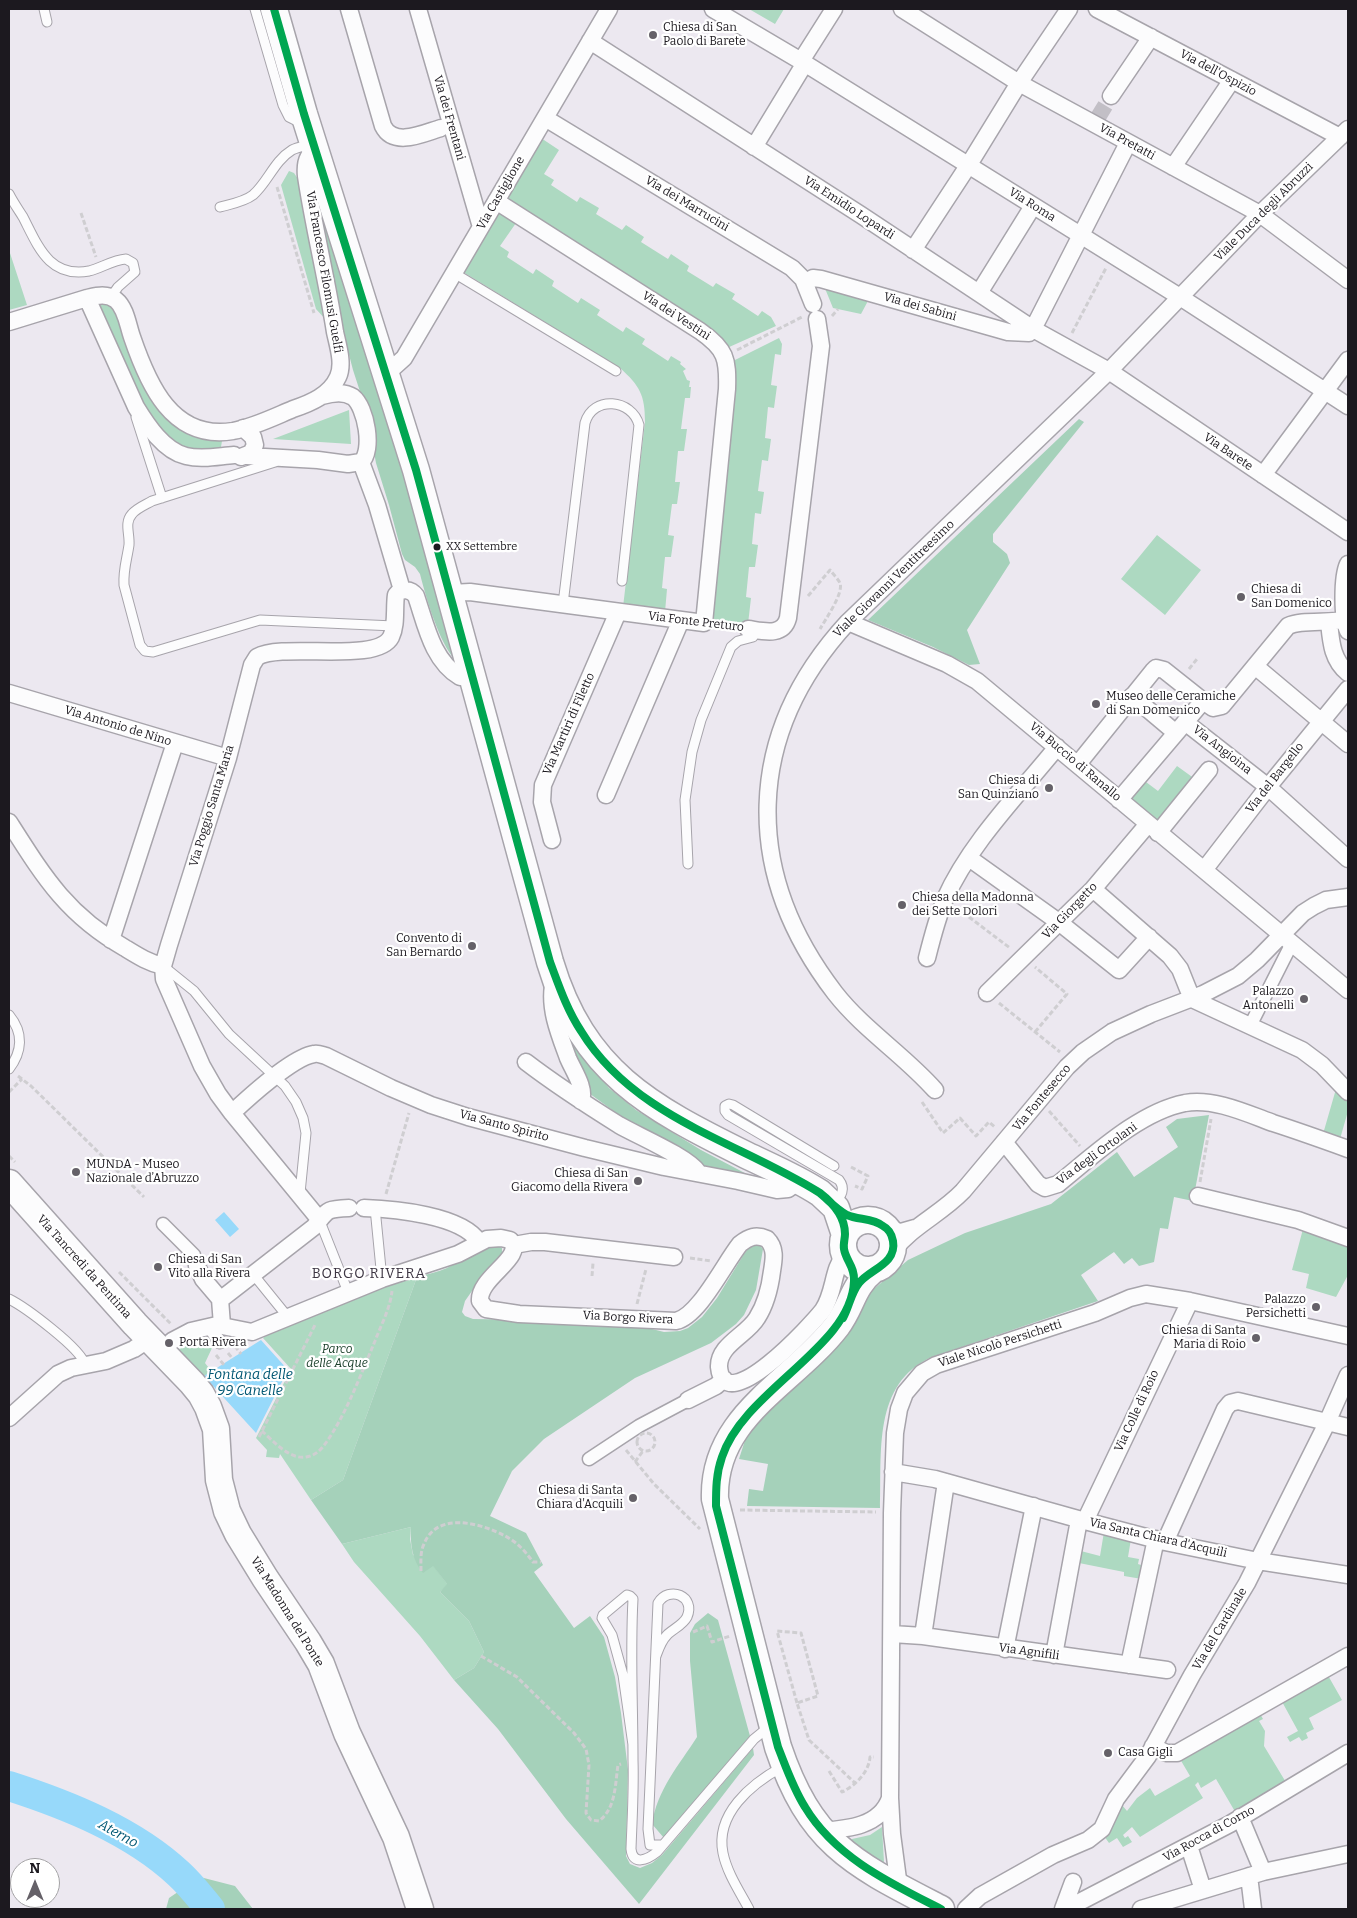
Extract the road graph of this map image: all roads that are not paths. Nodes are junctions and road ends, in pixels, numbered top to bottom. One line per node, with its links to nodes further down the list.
1 (44, 9): 12 (lane)
2 (255, 9): 22 (lane)
3 (274, 9): 22 (main road)
4 (349, 9): 20 (street)
5 (418, 9): 20 (street, Via dei Frentani)
6 (610, 9): 14 (street, Via Castiglione)
7 (713, 9): 15 (street, Via Roma)
8 (834, 9): 15 (street)
9 (902, 9): 17 (street, Via Pretatti)
10 (1097, 9): 13 (street, Via dell'Ospizio)
11 (1062, 11): 17 (street)
12 (47, 22)
13 (1151, 37): 16 (street, Via dell'Ospizio); 18 (street)
14 (590, 41): 19 (street, Via Castiglione); 24 (street, Via Emidio Lopardi)
15 (803, 62): 24 (street); 25 (street, Via Roma)
16 (1232, 80): 21 (street, Via dell'Ospizio); 26 (street)
17 (1019, 83): 23 (street, Via Pretatti); 25 (street)
18 (1111, 96)
19 (545, 118): 28 (street, Via Castiglione); 37 (street, Via dei Marrucini)
20 (448, 132): 32 (street, Via dei Frentani)
21 (1344, 133): 31 (street, Viale Duca degli Abruzzi)
22 (312, 138): 30 (lane); 47 (main road); 50 (street, Via Francesco Filomusi Guelfi)
23 (1128, 143): 26 (street, Via Pretatti); 33 (street)
24 (754, 147): 34 (street, Via Emidio Lopardi)
25 (968, 166): 29 (street, Via Roma); 34 (street)
26 (1173, 167): 31 (street, Via Pretatti)
27 (9, 194): 39 (lane)
28 (496, 201): 32 (street, Via Castiglione); 67 (street, Via dei Vestini)
29 (1033, 206): 33 (street, Via Roma); 38 (street)
30 (220, 208)
31 (1260, 214): 36 (street, Via Pretatti); 40 (street, Viale Duca degli Abruzzi)
32 (481, 227): 35 (street, Via Castiglione)
33 (1081, 235): 40 (street, Via Roma); 43 (street)
34 (913, 250): 38 (street, Via Emidio Lopardi)
35 (454, 273): 45 (lane); 47 (street, Via Castiglione)
36 (1348, 280)
37 (806, 282): 43 (street, Via dei Sabini); 69 (street, Via Fonte Preturo)
38 (979, 294): 43 (street, Via Emidio Lopardi)
39 (111, 297): 41 (street); 52 (street, Via Francesco Filomusi Guelfi)
40 (1180, 297): 46 (street, Viale Giovanni Ventitreesimo); 49 (street, Via Roma)
41 (86, 298): 42 (street); 48 (street)
42 (9, 322)
43 (1033, 329): 46 (street, Via Emidio Lopardi)
44 (1348, 360): 49 (street)
45 (616, 371)
46 (1109, 371): 55 (street, Via Barete); 65 (street, Viale Giovanni Ventitreesimo)
47 (386, 372): 61 (main road)
48 (128, 390): 53 (street); 56 (lane)
49 (1326, 391): 51 (street, Via Roma); 55 (street)
50 (322, 396): 52 (street, Via Francesco Filomusi Guelfi); 54 (street)
51 (1348, 406)
52 (238, 429): 53 (street); 53 (street)
53 (240, 460): 54 (street); 56 (lane)
54 (361, 462): 60 (street)
55 (1263, 475): 57 (street, Via Barete)
56 (162, 498): 68 (lane)
57 (1348, 532)
58 (1348, 564): 66 (street)
59 (622, 582): 62 (lane)
60 (402, 590): 68 (street); 72 (street)
61 (450, 593): 62 (street, Via Fonte Preturo); 72 (main road)
62 (563, 604): 63 (street, Via Fonte Preturo)
63 (618, 612): 64 (street, Via Fonte Preturo); 90 (street, Via Martiri di Filetto)
64 (681, 620): 67 (street, Via Fonte Preturo); 86 (street)
65 (848, 622): 81 (street, Via Buccio di Ranallo); 112 (street, Viale Giovanni Ventitreesimo)
66 (1343, 623): 70 (street); 71 (street)
67 (704, 624)
68 (394, 626): 82 (street, Via Poggio Santa Maria)
69 (752, 630): 93 (lane)
70 (1255, 666): 76 (street); 77 (street)
71 (1348, 673)
72 (473, 676): 103 (main road)
73 (1348, 689): 77 (street, Via del Bargello)
74 (9, 693): 79 (street, Via Antonio de Nino)
75 (1132, 696): 76 (street); 78 (street, Via Angioina); 84 (street)
76 (1202, 701): 78 (street)
77 (1320, 721): 80 (street); 85 (street, Via del Bargello)
78 (1180, 727): 83 (street, Via Angioina); 87 (street)
79 (175, 743): 82 (street, Via Antonio de Nino); 100 (street)
80 (1348, 744)
81 (1057, 747): 84 (street, Via Buccio di Ranallo); 91 (street)
82 (228, 758): 102 (street, Via Poggio Santa Maria)
83 (1218, 760): 85 (street, Via Angioina); 89 (street, Via Giorgetto)
84 (1078, 764): 87 (street, Via Buccio di Ranallo)
85 (1268, 787): 92 (street, Via Angioina); 94 (street, Via del Bargello)
86 (606, 795)
87 (1119, 800): 89 (street, Via Buccio di Ranallo)
88 (9, 822): 100 (street)
89 (1153, 828): 94 (street, Via Buccio di Ranallo); 95 (street, Via Giorgetto)
90 (552, 840)
91 (969, 858): 97 (street); 101 (street)
92 (1348, 859)
93 (688, 864)
94 (1204, 870): 99 (street, Via Buccio di Ranallo)
95 (1093, 889): 97 (street, Via Giorgetto); 98 (street)
96 (1348, 897): 99 (street, Via Fontesecco)
97 (1060, 923): 98 (street); 105 (street, Via Giorgetto)
98 (1149, 937): 106 (street)
99 (1287, 939): 104 (street, Via Buccio di Ranallo); 106 (street, Via Fontesecco); 108 (street)
100 (111, 940): 102 (street)
101 (927, 958)
102 (164, 966): 111 (lane); 115 (street, Via Poggio Santa Maria)
103 (556, 982): 114 (street); 120 (main road)
104 (1348, 990)
105 (988, 994)
106 (1192, 999): 108 (street); 116 (street, Via Fontesecco)
107 (9, 1016): 110 (lane)
108 (1250, 1026): 113 (street)
109 (526, 1062): 114 (street)
110 (10, 1071)
111 (275, 1076): 115 (street, Via Santo Spirito); 119 (street, Via Santo Spirito); 122 (lane)
112 (930, 1084)
113 (1348, 1092)
114 (581, 1101): 119 (street)
115 (232, 1113): 122 (street, Via Poggio Santa Maria)
116 (1003, 1138): 117 (street, Via degli Ortolani); 129 (street, Via Fontesecco)
117 (1348, 1149)
118 (834, 1166): 124 (lane)
119 (699, 1173): 120 (street, Via Santo Spirito)
120 (799, 1181): 124 (main road)
121 (9, 1183): 145 (main road, Via Tancredi da Pentima)
122 (300, 1194): 126 (street, Via Poggio Santa Maria)
123 (1198, 1196): 128 (street)
124 (837, 1199): 132 (main road)
125 (367, 1208): 126 (street); 130 (street); 136 (lane)
126 (319, 1219): 135 (street); 137 (lane)
127 (163, 1224): 134 (street)
128 (1348, 1238)
129 (891, 1241): 132 (main road); 132 (main road)
130 (478, 1242): 131 (street); 136 (street)
131 (514, 1245): 133 (street); 148 (street, Via Borgo Rivera)
132 (856, 1248): 148 (street); 169 (main road)
133 (674, 1257)
134 (197, 1266): 139 (street)
135 (254, 1274): 139 (street); 141 (lane)
136 (386, 1277): 137 (street)
137 (348, 1292): 141 (street)
138 (9, 1299): 146 (lane)
139 (220, 1300): 142 (street)
140 (1190, 1301): 143 (street, Viale Nicolò Persichetti); 154 (street, Viale Nicolò Persichetti); 157 (street, Via Colle di Roio)
141 (287, 1316): 142 (street)
142 (215, 1326): 144 (street); 145 (street)
143 (1348, 1336)
144 (220, 1342)
145 (162, 1344): 146 (street); 184 (main road, Via Madonna del Ponte)
146 (85, 1365): 150 (street)
147 (1348, 1375): 151 (street, Via del Cardinale)
148 (724, 1379): 149 (street)
149 (688, 1400): 153 (street)
150 (10, 1414)
151 (1327, 1422): 152 (street); 158 (street); 159 (street, Via del Cardinale)
152 (1348, 1427)
153 (589, 1458)
154 (893, 1472): 155 (street, Via Santa Chiara d'Acquili); 161 (street, Viale Nicolò Persichetti)
155 (946, 1482): 156 (street, Via Santa Chiara d'Acquili); 162 (street)
156 (1034, 1506): 157 (street, Via Santa Chiara d'Acquili); 163 (street)
157 (1082, 1521): 158 (street, Via Santa Chiara d'Acquili); 164 (street, Via Colle di Roio)
158 (1160, 1541): 159 (street, Via Santa Chiara d'Acquili); 167 (street)
159 (1258, 1561): 160 (street, Via Santa Chiara d'Acquili); 171 (street, Via del Cardinale)
160 (1348, 1575)
161 (892, 1634): 162 (street, Via Agnifili); 174 (street, Viale Nicolò Persichetti)
162 (923, 1636): 163 (street, Via Agnifili)
163 (1005, 1649): 164 (street, Via Agnifili)
164 (1054, 1655): 167 (street, Via Agnifili)
165 (656, 1656): 165 (lane); 177 (lane)
166 (1348, 1656): 171 (street)
167 (1129, 1665): 168 (street, Via Agnifili)
168 (1167, 1670)
169 (772, 1724): 173 (main road); 177 (lane)
170 (633, 1745): 170 (lane); 177 (lane)
171 (1153, 1746): 187 (street, Via del Cardinale)
172 (1348, 1753): 175 (street, Via Rocca di Corno)
173 (784, 1765): 176 (main road); 185 (lane)
174 (890, 1798): 176 (street); 182 (street, Viale Nicolò Persichetti)
175 (1240, 1817): 178 (street, Via Rocca di Corno); 180 (street)
176 (820, 1830): 182 (main road)
177 (663, 1846)
178 (1189, 1846): 183 (street); 188 (street, Via Rocca di Corno)
179 (1348, 1854): 180 (street)
180 (1256, 1874): 183 (street); 190 (street)
181 (1073, 1882): 188 (street)
182 (899, 1887): 186 (main road)
183 (1202, 1890): 189 (street)
184 (420, 1909)
185 (749, 1909)
186 (940, 1909)
187 (966, 1909)
188 (1064, 1909)
189 (1141, 1909)
190 (1253, 1909)

